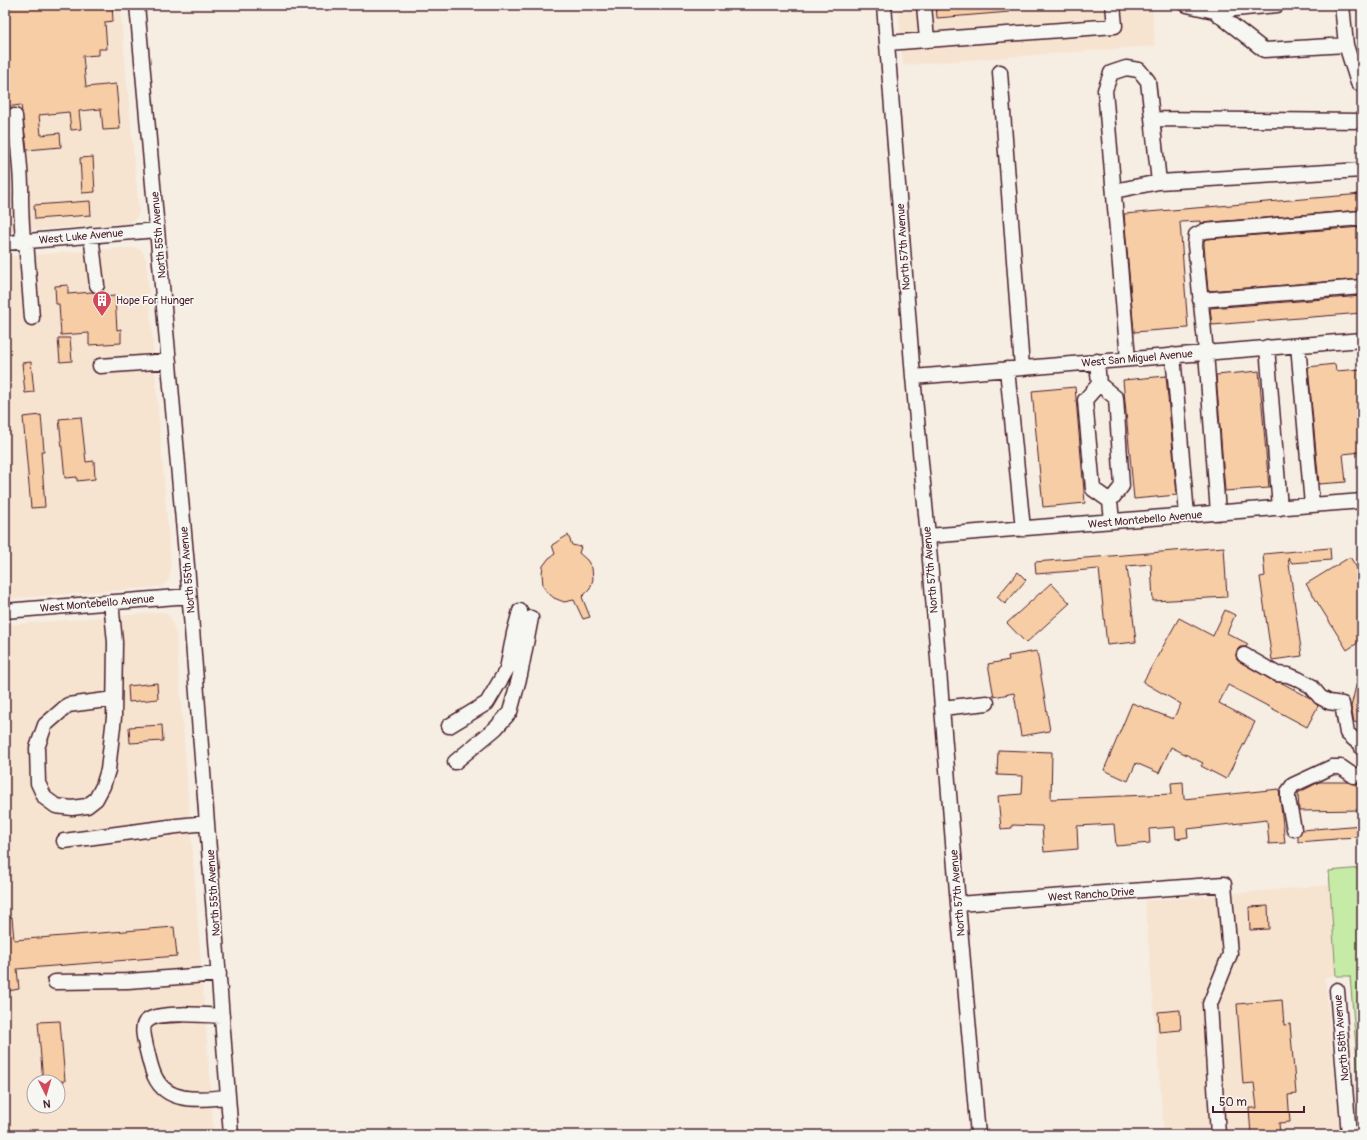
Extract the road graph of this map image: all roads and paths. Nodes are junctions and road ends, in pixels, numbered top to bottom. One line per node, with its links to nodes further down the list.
1 (137, 5): 21 (street, North 55th Avenue)
2 (884, 5): 10 (street, North 57th Avenue)
3 (924, 5): 9 (street)
4 (1113, 5): 9 (street)
5 (1187, 5): 8 (street)
6 (1278, 5): 8 (street)
7 (1342, 5): 11 (street)
8 (1214, 11): 11 (street)
9 (927, 40): 10 (street)
10 (887, 43): 40 (street, North 57th Avenue)
11 (1346, 45): 13 (street)
12 (1000, 72): 38 (street)
13 (1362, 82)
14 (5, 117): 23 (street)
15 (1152, 119): 16 (street); 18 (street); 19 (street)
16 (1362, 121)
17 (1362, 170): 18 (street)
18 (1159, 182): 19 (street)
19 (1114, 191): 34 (street)
20 (1362, 218): 27 (street)
21 (157, 230): 22 (street, West Luke Avenue); 35 (street, North 55th Avenue)
22 (91, 236): 23 (street, West Luke Avenue); 25 (street)
23 (25, 241): 24 (street, West Luke Avenue); 28 (street)
24 (5, 243)
25 (97, 285)
26 (1362, 287): 27 (street)
27 (1200, 300): 32 (street)
28 (32, 318)
29 (1362, 340): 30 (street, West San Miguel Avenue)
30 (1298, 345): 31 (street, West San Miguel Avenue); 44 (street)
31 (1267, 347): 32 (street, West San Miguel Avenue); 45 (street)
32 (1206, 352): 33 (street, West San Miguel Avenue); 46 (street)
33 (1173, 355): 34 (street, West San Miguel Avenue); 47 (street)
34 (1128, 359): 36 (street, West San Miguel Avenue)
35 (170, 361): 37 (street); 51 (street, North 55th Avenue)
36 (1097, 361): 38 (street, West San Miguel Avenue); 41 (street)
37 (100, 366)
38 (1022, 368): 39 (street, West San Miguel Avenue)
39 (1007, 369): 40 (street, West San Miguel Avenue); 49 (street)
40 (913, 376): 50 (street, North 57th Avenue)
41 (1099, 384): 42 (street); 42 (street)
42 (1110, 501): 48 (street)
43 (1362, 501): 44 (street, West Montebello Avenue)
44 (1312, 505): 45 (street, West Montebello Avenue)
45 (1280, 508): 46 (street, West Montebello Avenue)
46 (1218, 513): 47 (street, West Montebello Avenue)
47 (1187, 515): 48 (street, West Montebello Avenue)
48 (1112, 521): 49 (street, West Montebello Avenue)
49 (1023, 529): 50 (street, West Montebello Avenue)
50 (928, 536): 57 (street, North 57th Avenue)
51 (189, 596): 52 (street, West Montebello Avenue); 62 (street, North 55th Avenue)
52 (111, 602): 53 (street, West Montebello Avenue); 55 (street)
53 (5, 611)
54 (1244, 655): 59 (street)
55 (114, 699): 55 (street)
56 (987, 703): 57 (street)
57 (942, 708): 65 (street, North 57th Avenue)
58 (448, 726): 60 (street)
59 (1362, 748)
60 (455, 762)
61 (1362, 774): 63 (street)
62 (207, 823): 64 (street); 66 (street, North 55th Avenue)
63 (1294, 829)
64 (64, 841)
65 (958, 904): 72 (street, North 57th Avenue); 73 (street, West Rancho Drive)
66 (219, 974): 67 (street); 69 (street, North 55th Avenue)
67 (55, 982)
68 (1337, 990): 74 (street, North 58th Avenue)
69 (222, 1016): 70 (street, North 55th Avenue); 70 (street)
70 (228, 1097): 71 (street, North 55th Avenue)
71 (231, 1135)
72 (978, 1135)
73 (1218, 1135)
74 (1349, 1135)

